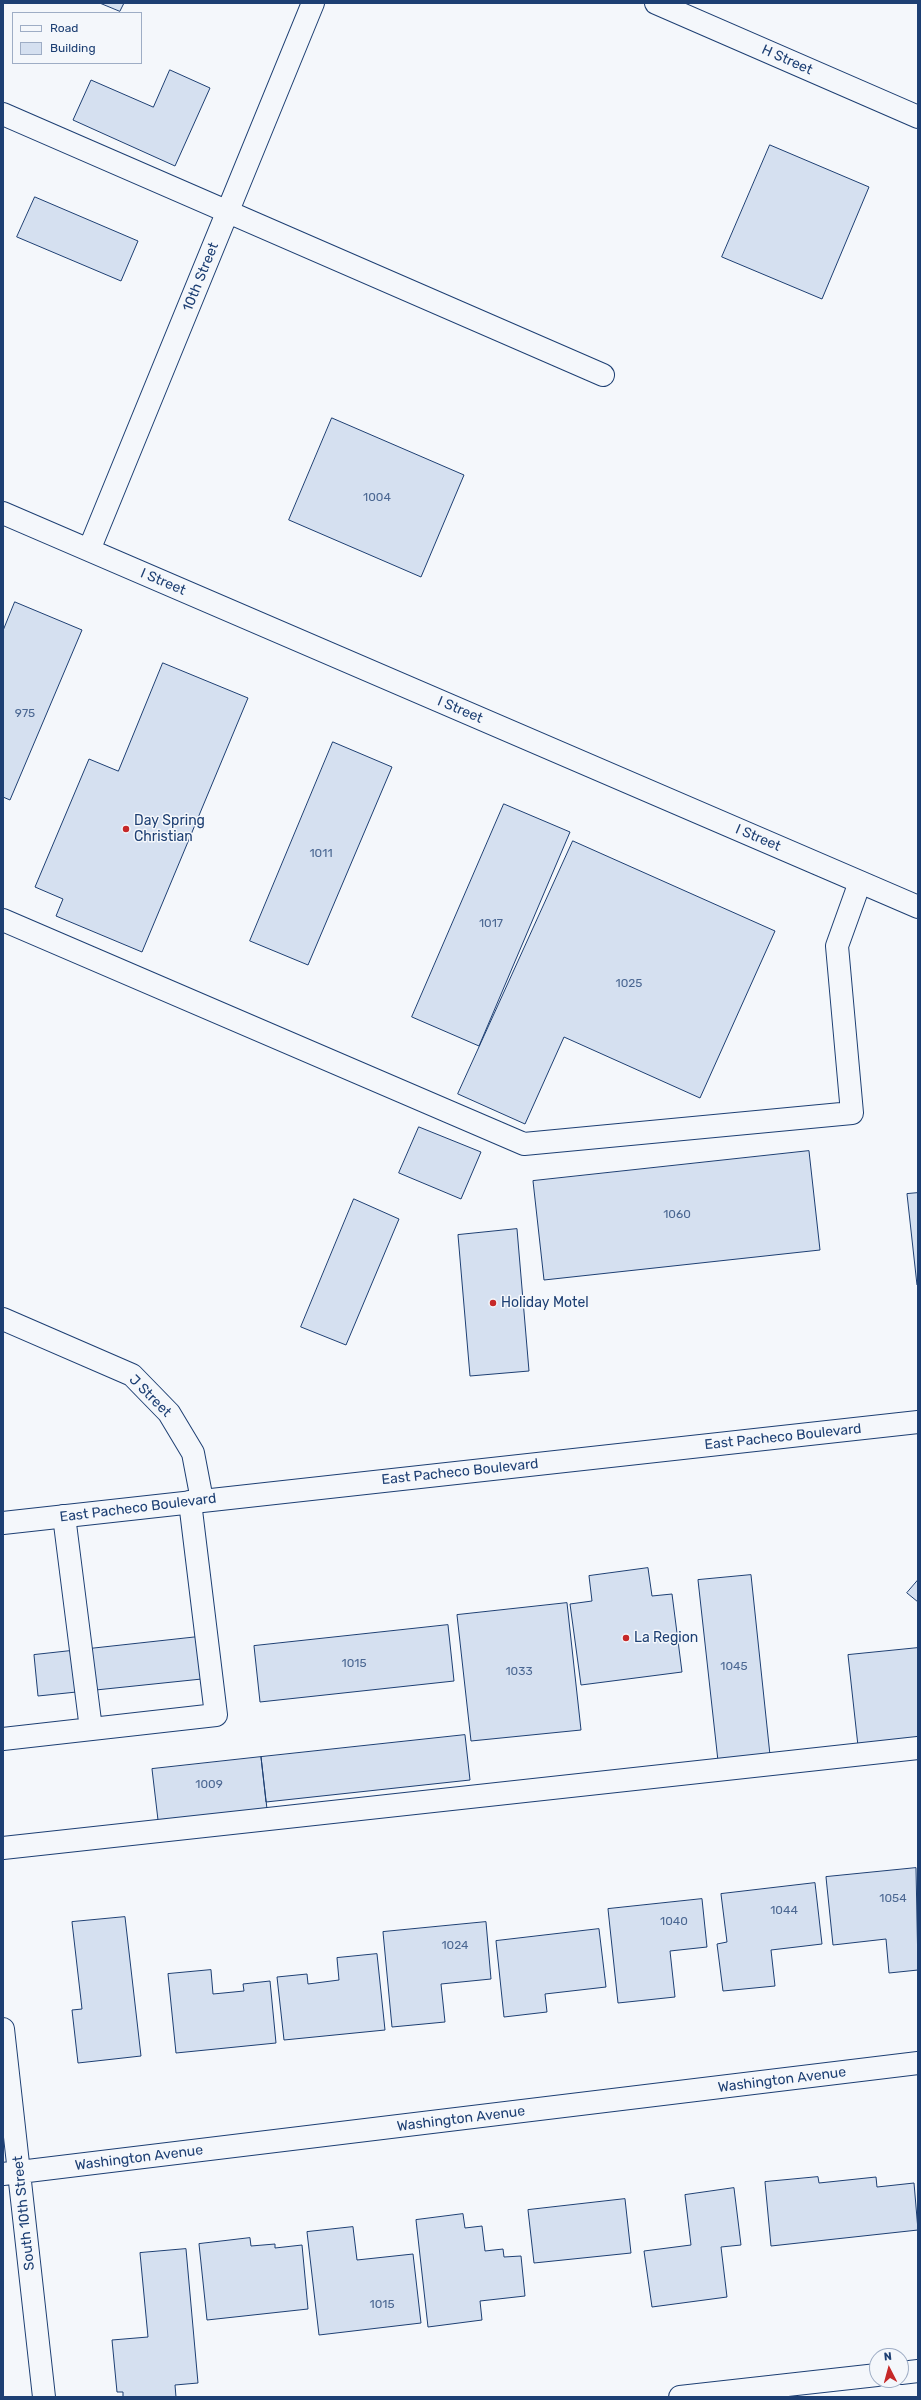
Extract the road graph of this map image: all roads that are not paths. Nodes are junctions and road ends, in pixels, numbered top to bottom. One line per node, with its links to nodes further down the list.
1 (313, 3): 5 (main road, 10th Street)
2 (656, 3): 4 (main road, H Street)
3 (3, 114): 5 (main road)
4 (918, 117)
5 (228, 211): 6 (main road); 8 (main road, 10th Street)
6 (603, 375)
7 (3, 513): 8 (main road, I Street)
8 (89, 550): 9 (main road, I Street)
9 (860, 882): 10 (main road, I Street); 11 (main road)
10 (918, 907)
11 (3, 920)
12 (3, 1319): 14 (main road, J Street)
13 (918, 1422): 14 (main road, East Pacheco Boulevard)
14 (196, 1501): 15 (main road, East Pacheco Boulevard); 17 (main road, J Street)
15 (64, 1516): 16 (main road, East Pacheco Boulevard); 17 (main road)
16 (3, 1523)
17 (91, 1729): 18 (main road)
18 (3, 1740)
19 (918, 1748): 20 (main road)
20 (3, 1848)
21 (3, 2029): 23 (main road, South 10th Street)
22 (918, 2063): 23 (main road, Washington Avenue)
23 (11, 2173): 25 (main road, South 10th Street)
24 (869, 2377): 26 (main road)
25 (44, 2397)
26 (680, 2397)

